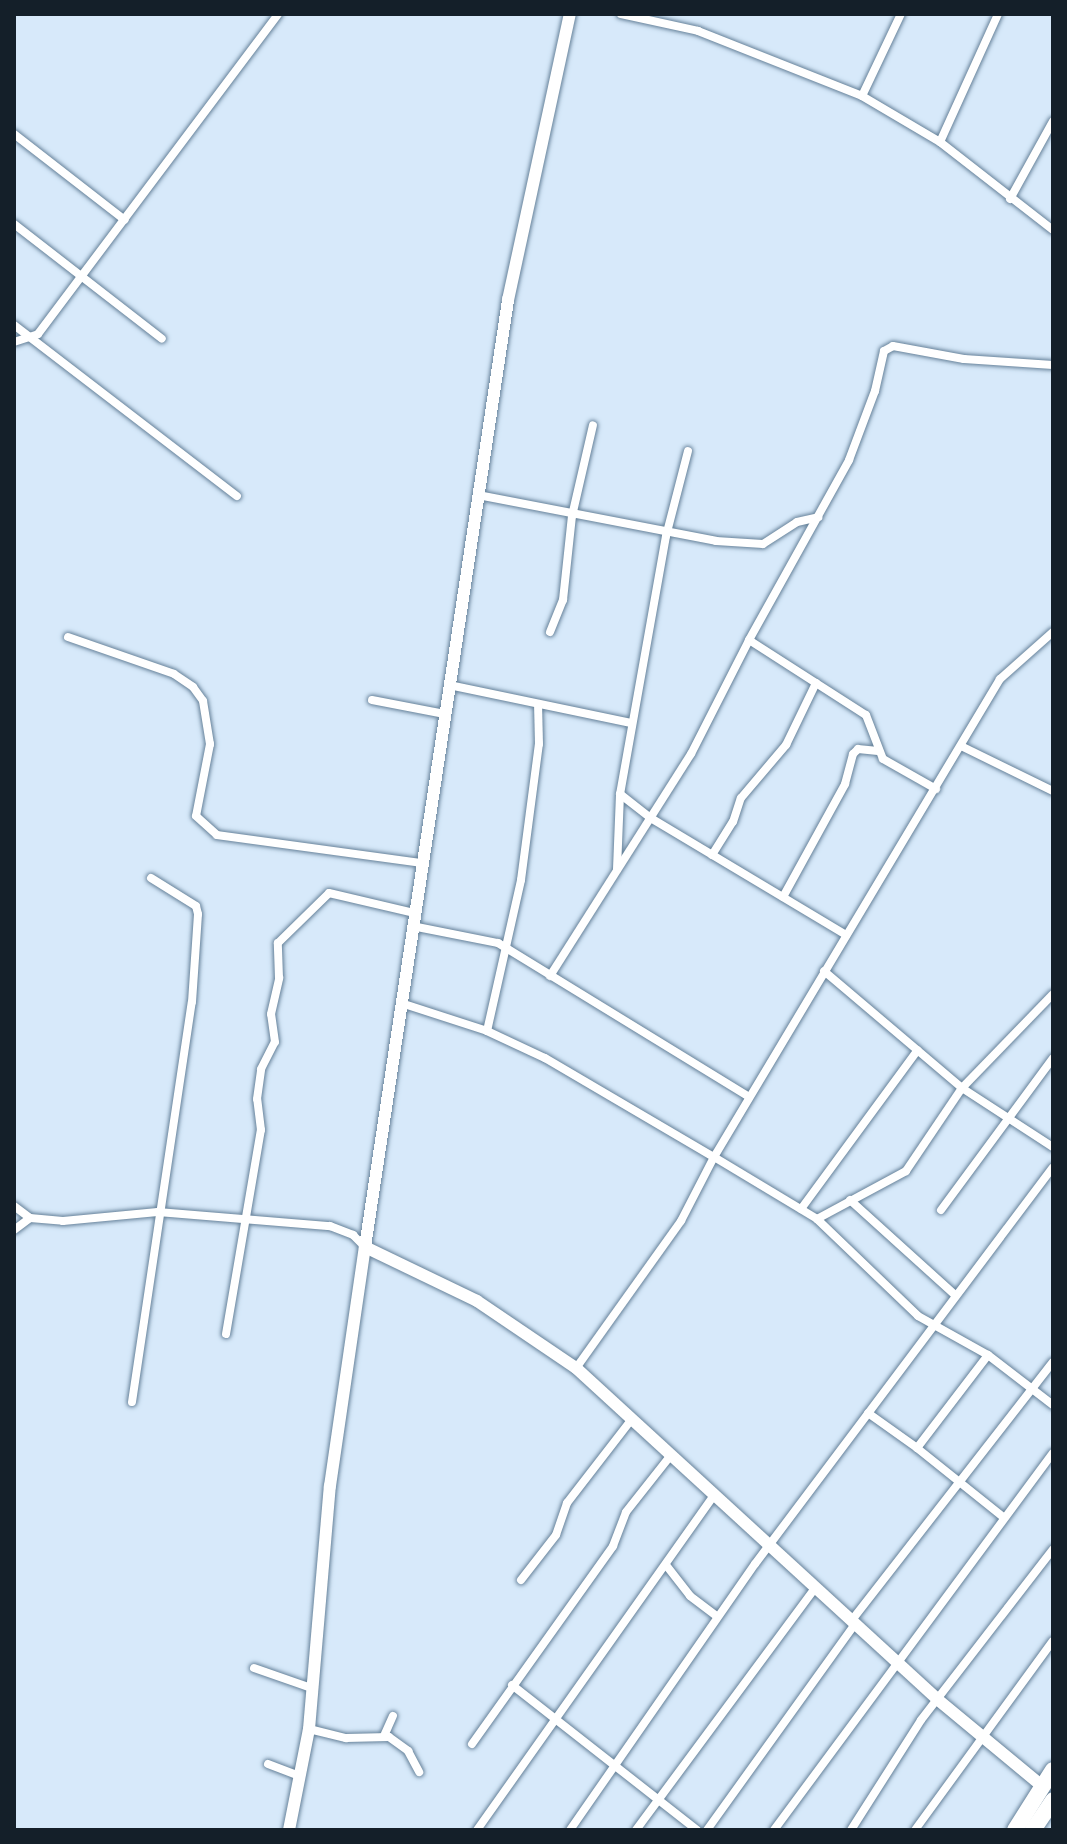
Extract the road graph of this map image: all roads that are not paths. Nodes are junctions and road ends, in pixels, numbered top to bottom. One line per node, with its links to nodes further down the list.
1 (278, 14): 11 (street)
2 (570, 14): 22 (main road)
3 (621, 14): 6 (street)
4 (901, 14): 6 (street)
5 (998, 14): 9 (street)
6 (862, 96): 9 (street)
7 (1053, 121): 10 (street)
8 (14, 134): 11 (street)
9 (940, 142): 10 (street)
10 (1010, 199): 13 (street)
11 (125, 220): 14 (street)
12 (14, 224): 14 (street)
13 (1053, 230)
14 (82, 277): 16 (street); 17 (street)
15 (14, 325): 16 (street)
16 (31, 338): 18 (street); 23 (street)
17 (162, 339)
18 (14, 342)
19 (1053, 365): 25 (street)
20 (593, 425): 24 (street)
21 (688, 451): 26 (street)
22 (478, 495): 24 (street); 32 (main road)
23 (237, 496)
24 (572, 516): 26 (street); 27 (street)
25 (818, 517): 26 (street); 30 (street)
26 (666, 536): 36 (street)
27 (550, 632)
28 (1053, 632): 37 (street)
29 (68, 637): 44 (street)
30 (749, 640): 31 (street); 42 (street)
31 (816, 683): 38 (street); 43 (street)
32 (449, 685): 34 (street); 35 (main road)
33 (372, 700): 35 (street)
34 (538, 704): 36 (street); 50 (street)
35 (445, 714): 44 (main road)
36 (631, 723): 41 (street)
37 (961, 746): 39 (street); 40 (street)
38 (878, 751): 39 (street); 47 (street)
39 (936, 789): 49 (street)
40 (1053, 791)
41 (620, 794): 42 (street); 45 (street)
42 (649, 817): 43 (street); 45 (street)
43 (712, 855): 47 (street)
44 (422, 863): 48 (main road)
45 (617, 869): 52 (street)
46 (151, 878): 68 (street)
47 (783, 897): 49 (street)
48 (413, 919): 50 (street); 54 (main road); 70 (street)
49 (846, 935): 51 (street)
50 (509, 950): 52 (street); 55 (street)
51 (824, 971): 56 (street); 59 (street)
52 (550, 976): 59 (street)
53 (1053, 994): 58 (street)
54 (400, 1003): 55 (street); 73 (main road)
55 (487, 1031): 62 (street)
56 (918, 1050): 58 (street); 66 (street)
57 (1053, 1058): 60 (street)
58 (962, 1088): 60 (street); 64 (street)
59 (749, 1097): 62 (street)
60 (1008, 1120): 61 (street); 67 (street)
61 (1053, 1147)
62 (714, 1157): 66 (street); 79 (street)
63 (1053, 1167): 74 (street)
64 (850, 1200): 71 (street); 74 (street)
65 (14, 1206): 69 (street)
66 (801, 1209): 71 (street)
67 (941, 1210)
68 (158, 1212): 69 (street); 70 (street); 81 (street)
69 (30, 1218): 72 (street)
70 (243, 1218): 73 (street); 76 (street)
71 (817, 1219): 75 (street)
72 (14, 1230)
73 (365, 1247): 79 (main road); 102 (main road)
74 (955, 1295): 75 (street)
75 (935, 1321): 77 (street); 83 (street)
76 (226, 1334)
77 (988, 1355): 80 (street); 85 (street)
78 (1053, 1362): 80 (street)
79 (576, 1368): 84 (main road)
80 (1034, 1387): 82 (street); 88 (street)
81 (132, 1402)
82 (1053, 1405)
83 (868, 1413): 85 (street); 91 (street)
84 (632, 1419): 87 (main road); 94 (street)
85 (917, 1448): 88 (street)
86 (1053, 1453): 90 (street)
87 (671, 1455): 89 (main road); 101 (street)
88 (962, 1481): 90 (street); 97 (street)
89 (714, 1495): 91 (main road); 93 (street)
90 (1002, 1516): 99 (street)
91 (769, 1546): 95 (main road); 96 (street)
92 (1053, 1549): 103 (street)
93 (666, 1565): 96 (street); 105 (street)
94 (521, 1580)
95 (815, 1588): 97 (main road); 116 (street)
96 (717, 1616): 111 (street)
97 (853, 1622): 99 (main road); 123 (street)
98 (1053, 1641): 107 (street)
99 (898, 1658): 103 (main road); 124 (street)
100 (254, 1668): 102 (street)
101 (512, 1685): 105 (street); 109 (street)
102 (311, 1688): 106 (main road)
103 (937, 1699): 107 (main road); 125 (street)
104 (393, 1716): 108 (street)
105 (556, 1722): 111 (street); 119 (street)
106 (309, 1729): 108 (street); 114 (main road)
107 (980, 1735): 115 (main road); 126 (street)
108 (384, 1736): 113 (street)
109 (472, 1744)
110 (268, 1764): 114 (street)
111 (612, 1765): 116 (street); 120 (street)
112 (1053, 1770): 115 (highway)
113 (419, 1772)
114 (299, 1776): 118 (main road)
115 (1041, 1785): 127 (highway)
116 (656, 1800): 121 (street); 122 (street)
117 (1053, 1800): 128 (highway)
118 (289, 1830)
119 (477, 1830)
120 (570, 1830)
121 (636, 1830)
122 (697, 1830)
123 (707, 1830)
124 (774, 1830)
125 (851, 1830)
126 (915, 1830)
127 (1015, 1830)
128 (1033, 1830)

